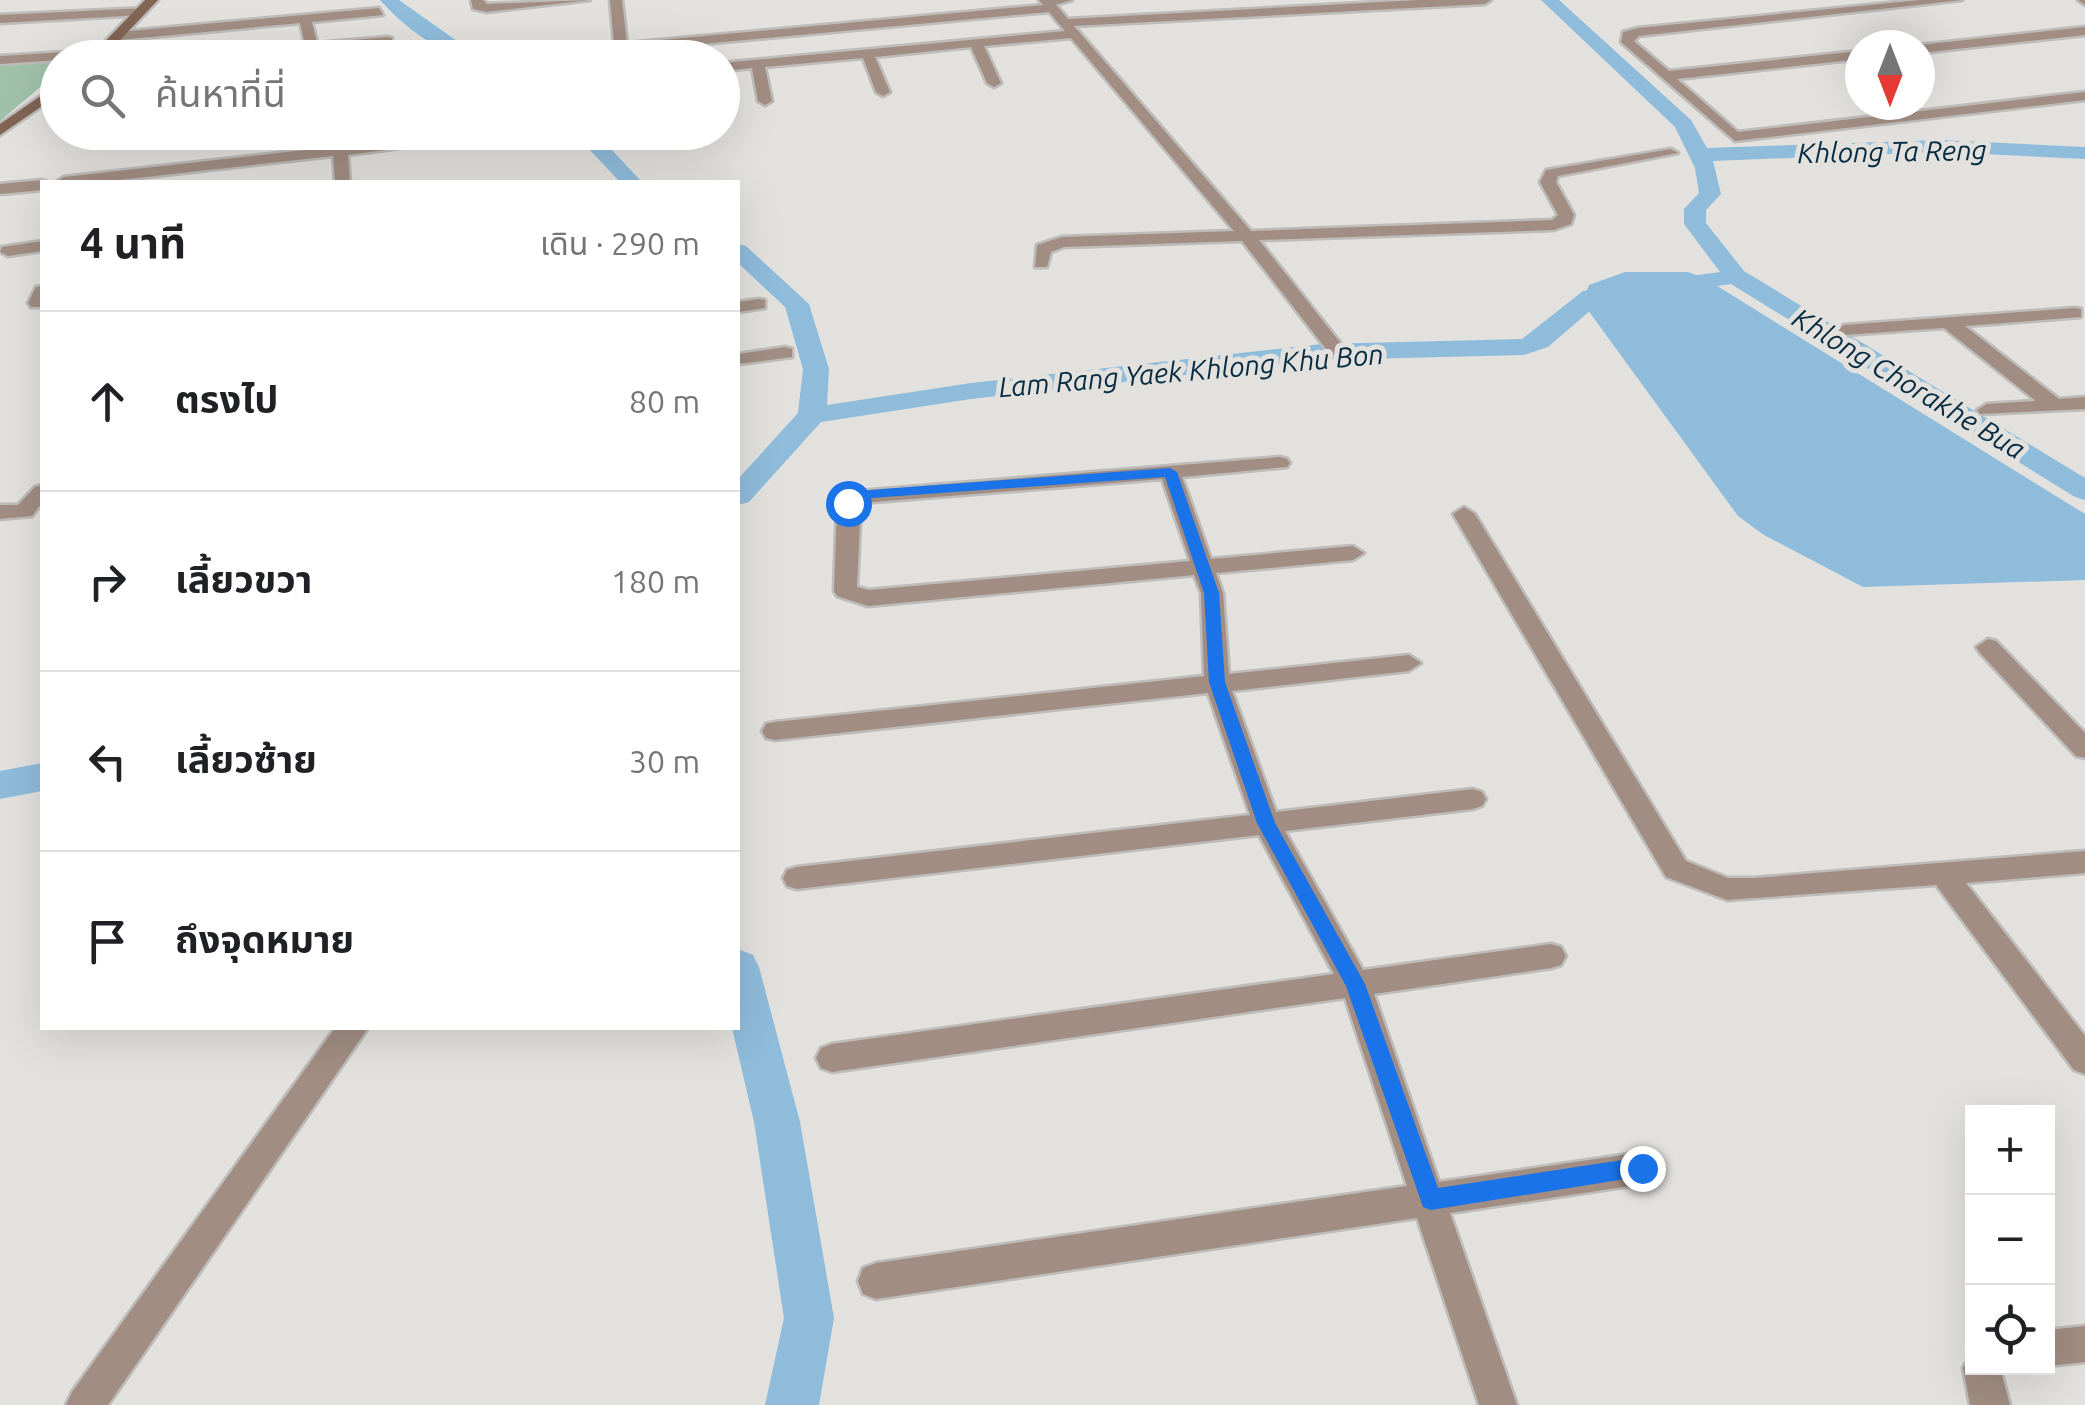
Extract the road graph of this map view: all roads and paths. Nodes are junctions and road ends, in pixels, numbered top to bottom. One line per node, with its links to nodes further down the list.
1 (477, 0): 2 (street)
2 (584, 0)
3 (616, 0): 21 (street)
4 (1067, 0): 9 (lane)
5 (1484, 0): 16 (street)
6 (1860, 0): 11 (street)
7 (1956, 0): 11 (street)
8 (150, 3): 14 (street); 18 (main road)
9 (1049, 4): 16 (street); 22 (street)
10 (1762, 8): 13 (street)
11 (1876, 8): 13 (street)
12 (379, 12): 15 (street)
13 (1778, 17): 31 (street)
14 (0, 19)
15 (306, 19): 18 (street); 20 (street)
16 (1069, 29): 23 (street); 49 (street)
17 (2085, 32): 24 (street)
18 (119, 36): 19 (main road)
19 (115, 40)
20 (311, 40)
21 (620, 40)
22 (682, 40)
23 (976, 43): 25 (street); 32 (street)
24 (1935, 47)
25 (867, 52): 29 (street); 33 (street)
26 (40, 58): 28 (street)
27 (1845, 58): 31 (street)
28 (0, 60)
29 (758, 63): 30 (street); 35 (street)
30 (740, 64)
31 (1664, 76): 34 (street)
32 (994, 83)
33 (883, 92)
34 (2085, 96)
35 (766, 100)
36 (40, 101): 37 (main road)
37 (0, 130)
38 (318, 150): 42 (street)
39 (357, 150): 40 (street)
40 (340, 152): 42 (street); 46 (street)
41 (1671, 153): 49 (street)
42 (319, 154): 43 (street)
43 (228, 164): 44 (street); 45 (street)
44 (96, 180)
45 (224, 180)
46 (342, 180)
47 (40, 184): 48 (street)
48 (0, 189)
49 (1246, 235): 52 (street); 58 (street)
50 (40, 246): 51 (street)
51 (8, 250)
52 (1042, 263)
53 (759, 304): 54 (street)
54 (740, 307)
55 (2075, 313): 56 (street)
56 (1948, 322): 57 (street); 62 (street)
57 (1844, 330)
58 (1337, 350)
59 (785, 353): 60 (street)
60 (740, 359)
61 (2085, 403): 62 (street)
62 (2054, 405): 63 (street)
63 (1986, 410)
64 (1280, 462): 65 (street)
65 (1170, 472): 70 (street); 70 (street)
66 (40, 493): 67 (street)
67 (0, 512)
68 (1464, 514): 79 (street)
69 (1353, 553): 70 (street)
70 (1206, 567): 73 (street)
71 (1988, 647): 75 (street)
72 (1409, 663): 73 (street)
73 (1217, 682): 74 (street); 77 (street)
74 (774, 731)
75 (2085, 750)
76 (1474, 799): 77 (street)
77 (1266, 823): 80 (street); 82 (street)
78 (2085, 862): 79 (street)
79 (1943, 874): 85 (street)
80 (796, 878)
81 (1551, 956): 82 (street)
82 (1355, 984): 84 (street); 87 (street)
83 (352, 1030): 92 (street)
84 (832, 1058)
85 (2085, 1060)
86 (1642, 1168): 87 (street)
87 (1431, 1199): 88 (street); 93 (street)
88 (876, 1281)
89 (2085, 1344): 90 (street)
90 (2055, 1347)
91 (1983, 1375): 94 (street)
92 (85, 1405)
93 (1498, 1405)
94 (1991, 1405)

